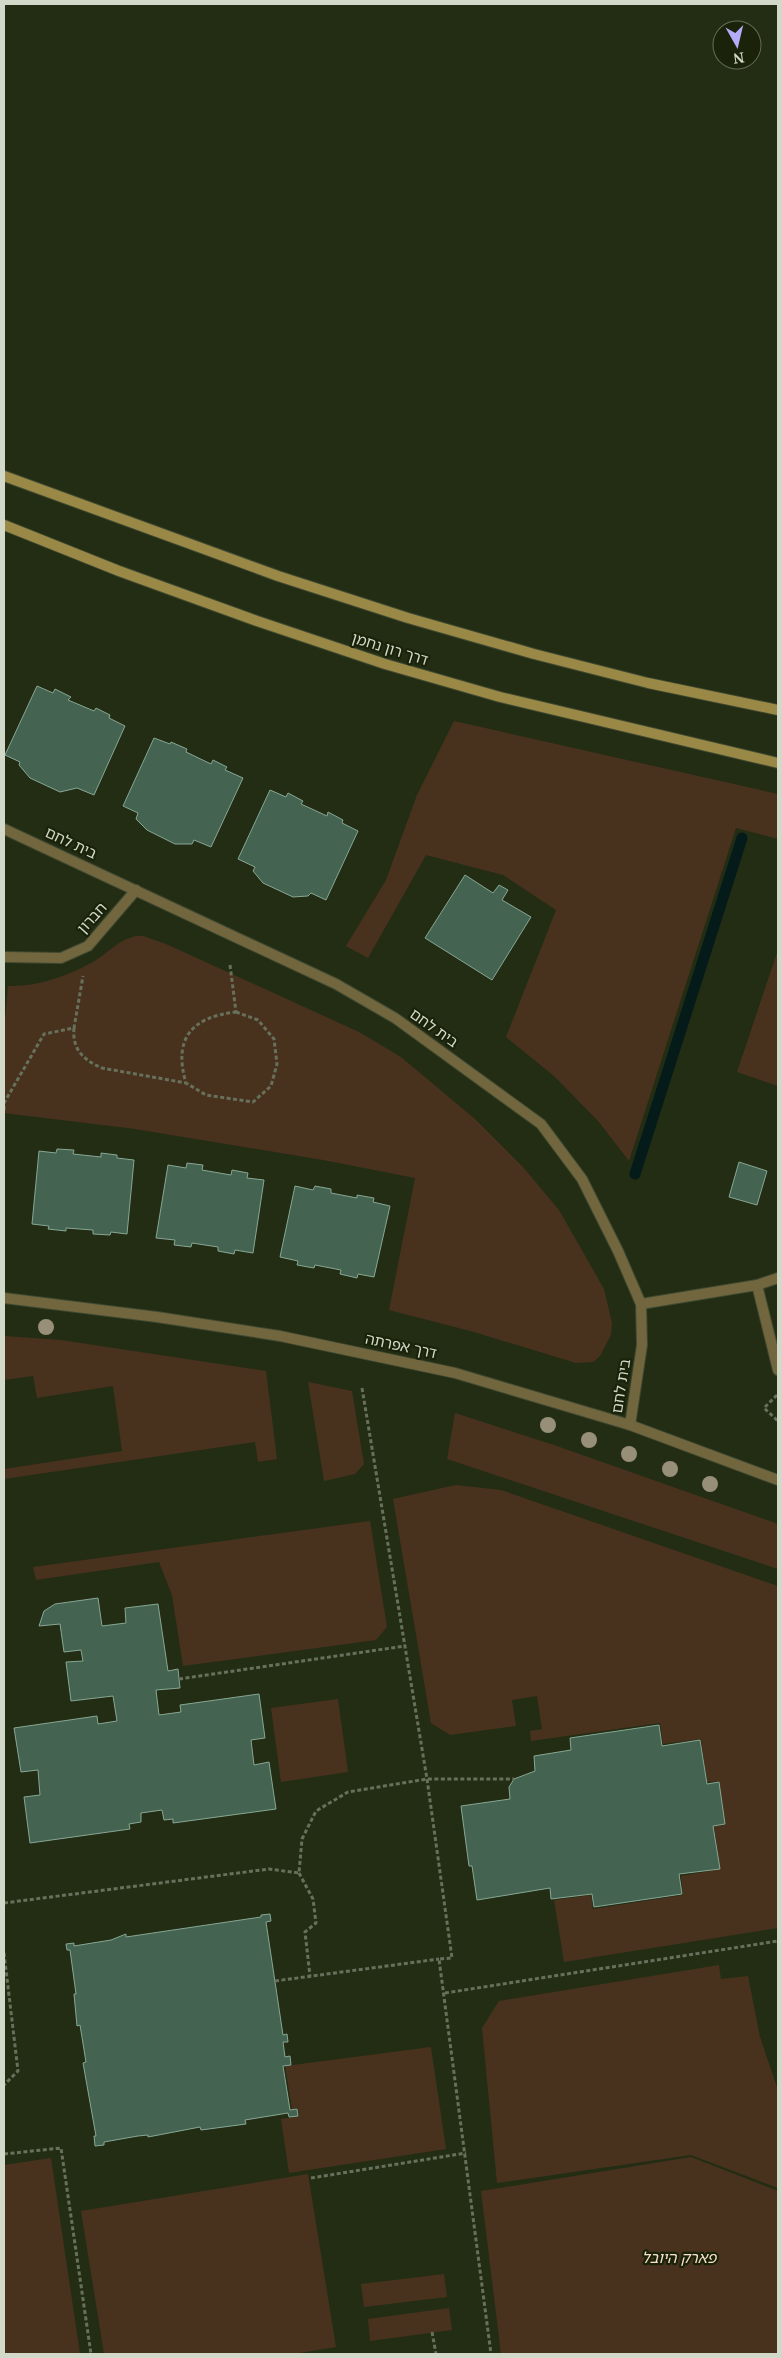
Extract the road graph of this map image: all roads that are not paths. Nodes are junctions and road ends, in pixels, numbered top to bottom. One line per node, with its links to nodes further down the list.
1 (4, 476): 3 (main road)
2 (4, 525): 4 (main road, דרך רון נחמן)
3 (778, 710)
4 (778, 763)
5 (4, 829): 6 (street, בית לחם)
6 (136, 890): 7 (street, חברון); 11 (street, בית לחם)
7 (4, 957)
8 (778, 1278): 9 (street)
9 (757, 1285): 11 (street); 12 (street)
10 (4, 1298): 13 (street, דרך אפרתה)
11 (641, 1304): 13 (street, בית לחם)
12 (778, 1370)
13 (630, 1425): 14 (street, דרך אפרתה)
14 (778, 1480)

